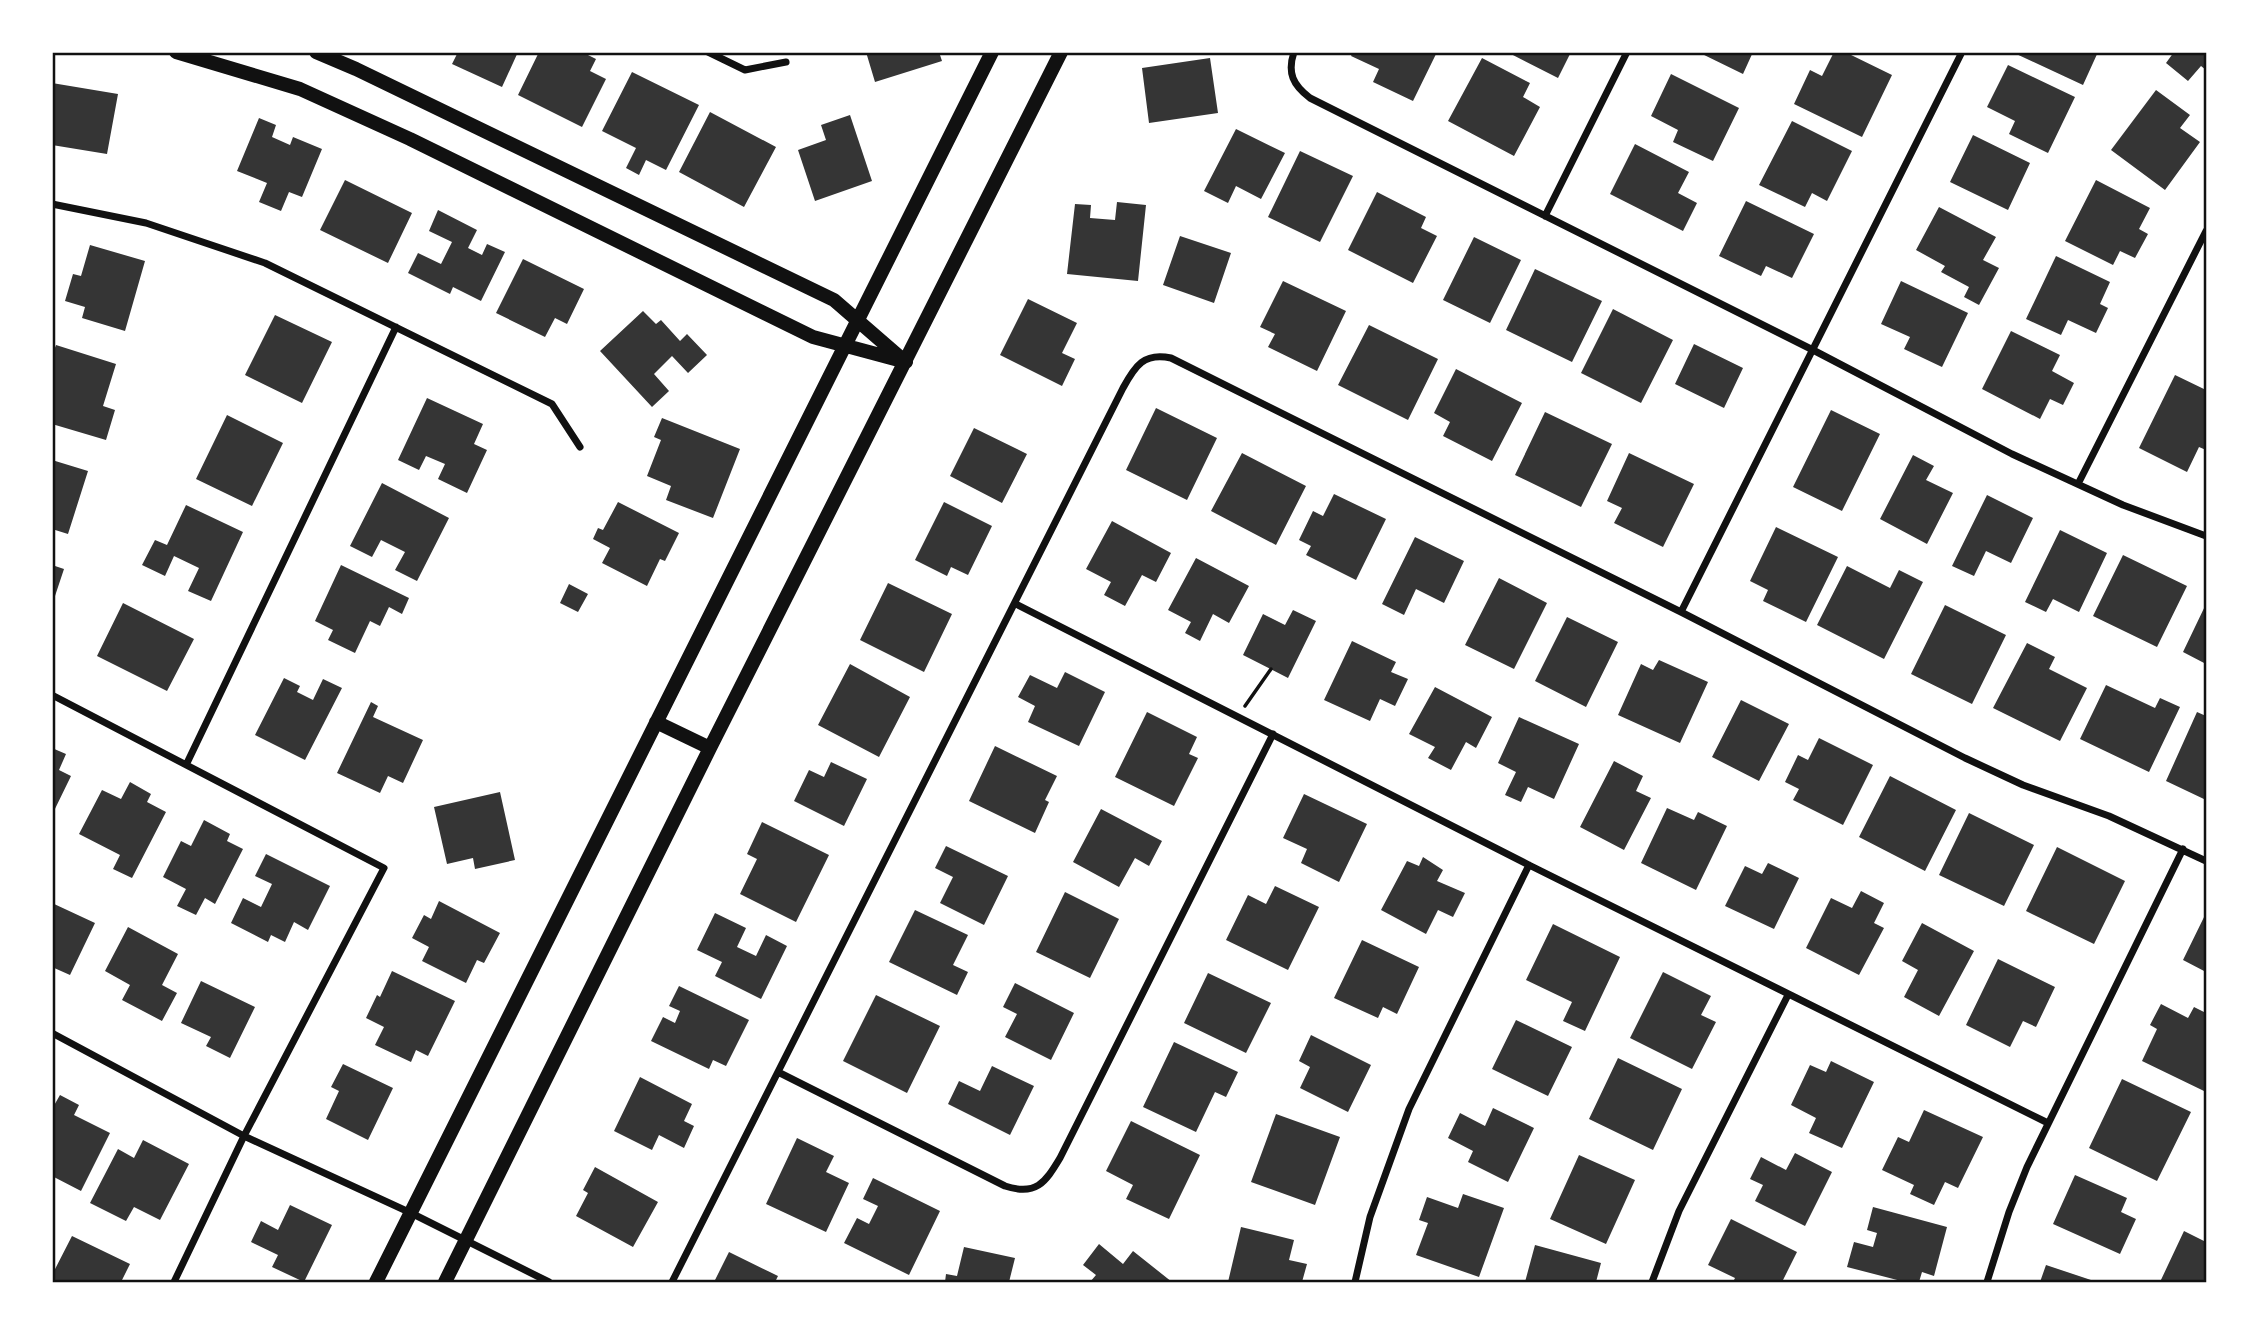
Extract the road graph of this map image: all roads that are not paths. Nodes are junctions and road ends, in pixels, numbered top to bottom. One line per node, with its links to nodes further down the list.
1 (176, 52): 15 (main road)
2 (316, 52): 13 (main road)
3 (708, 52): 9 (street)
4 (992, 52): 13 (main road)
5 (1061, 52): 17 (main road)
6 (1294, 52): 11 (street)
7 (1627, 52): 11 (street)
8 (1962, 52): 16 (street)
9 (786, 62)
10 (52, 204): 14 (street)
11 (1545, 216): 16 (street)
12 (2207, 231): 19 (street)
13 (857, 322): 15 (main road); 17 (main road)
14 (396, 327): 18 (street); 27 (street)
15 (845, 346): 17 (main road); 24 (main road)
16 (1813, 350): 19 (street); 22 (street)
17 (906, 362): 26 (main road)
18 (580, 447)
19 (2078, 484): 20 (street)
20 (2207, 536)
21 (1016, 604): 22 (street); 25 (street); 33 (street)
22 (1681, 612): 28 (street)
23 (52, 695): 27 (street)
24 (656, 722): 26 (main road); 36 (main road)
25 (1273, 734): 30 (street); 33 (street)
26 (710, 748): 37 (main road)
27 (187, 764): 35 (street)
28 (2183, 849): 29 (street); 34 (street)
29 (2207, 861)
30 (1529, 865): 31 (street); 43 (street)
31 (1788, 995): 34 (street); 44 (street)
32 (52, 1033): 35 (street)
33 (778, 1072): 42 (street)
34 (2048, 1123): 45 (street)
35 (244, 1136): 36 (street); 38 (street)
36 (411, 1213): 37 (street); 39 (main road)
37 (466, 1240): 40 (main road); 41 (street)
38 (174, 1283)
39 (376, 1283)
40 (445, 1283)
41 (549, 1283)
42 (672, 1283)
43 (1355, 1283)
44 (1652, 1283)
45 (1987, 1283)

